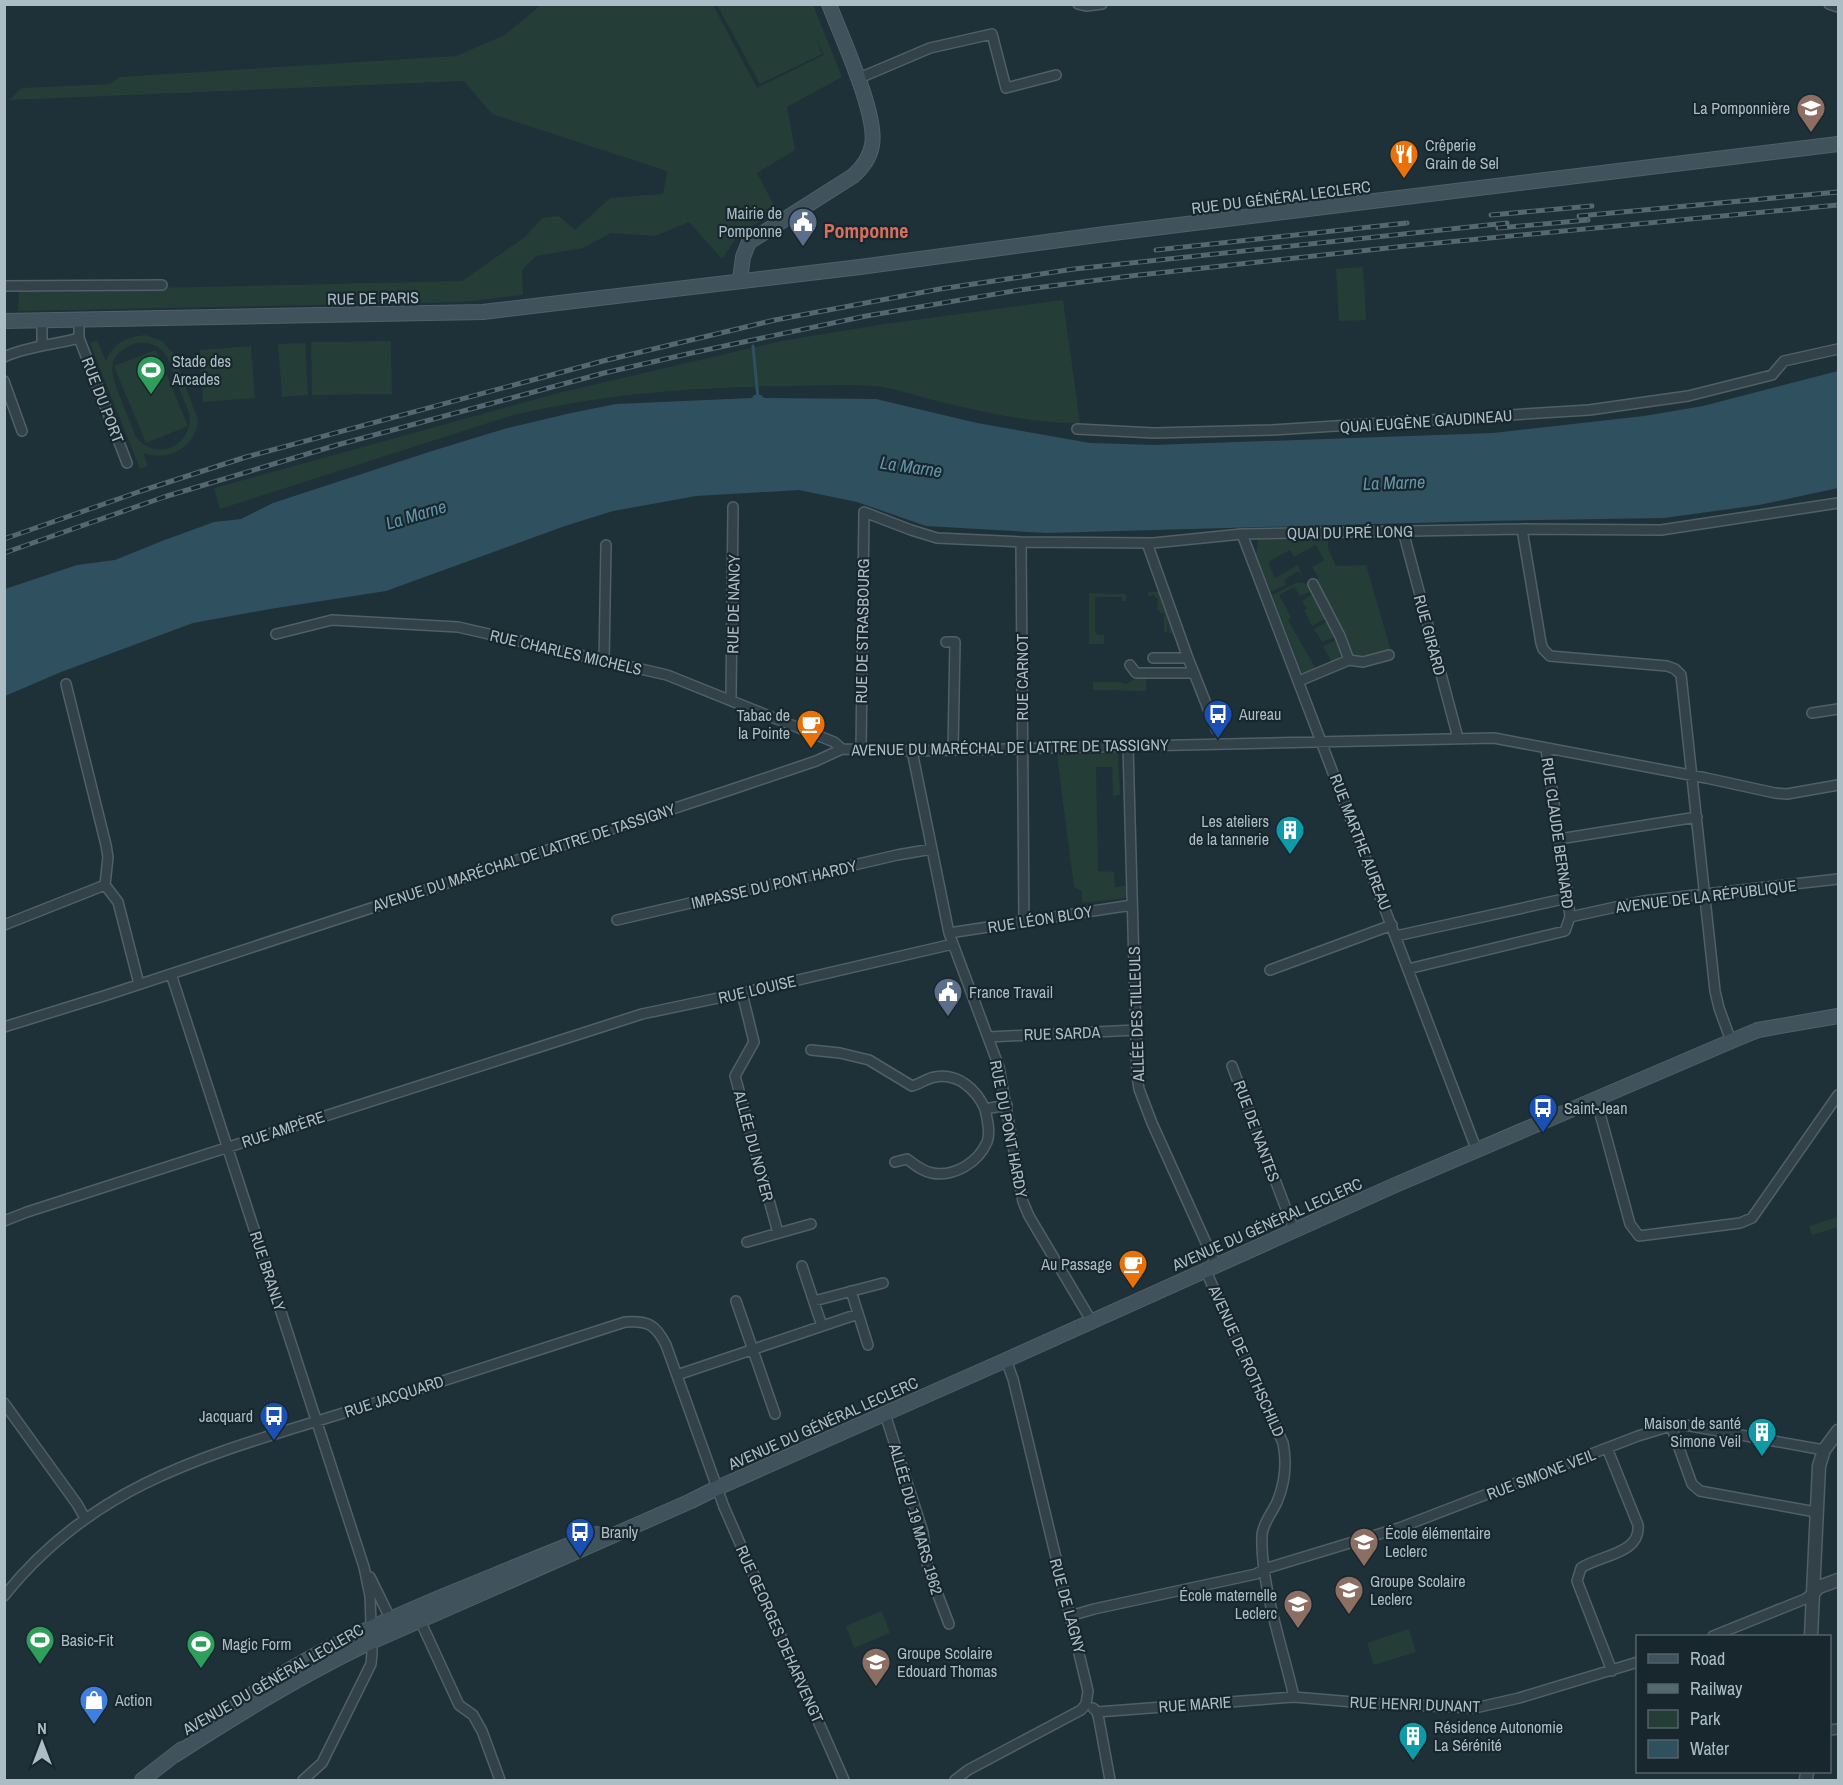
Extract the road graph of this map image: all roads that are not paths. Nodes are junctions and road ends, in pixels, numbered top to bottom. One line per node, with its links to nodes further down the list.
1 (829, 4): 7 (main road)
2 (1078, 4): 3 (street)
3 (1102, 4)
4 (1829, 4): 5 (street)
5 (1839, 7)
6 (1056, 75): 7 (street)
7 (857, 79): 9 (main road)
8 (1834, 144): 9 (main road, RUE DU GÉNÉRAL LECLERC)
9 (740, 280): 14 (main road, RUE DE PARIS)
10 (162, 285): 11 (street)
11 (4, 286)
12 (4, 321): 13 (main road, RUE DE PARIS)
13 (42, 321): 14 (main road, RUE DE PARIS); 16 (street)
14 (79, 321): 15 (street)
15 (79, 338): 16 (street); 22 (street, RUE DU PORT)
16 (42, 345): 18 (street)
17 (1839, 349): 20 (street, QUAI EUGÈNE GAUDINEAU)
18 (4, 357)
19 (4, 381): 21 (street)
20 (1077, 429)
21 (22, 431)
22 (127, 463)
23 (1839, 503): 26 (street, QUAI DU PRÉ LONG)
24 (733, 507): 44 (street, RUE DE NANCY)
25 (864, 512): 29 (street, QUAI DU PRÉ LONG); 54 (street, RUE DE STRASBOURG)
26 (1522, 529): 27 (street, QUAI DU PRÉ LONG); 57 (street)
27 (1403, 531): 28 (street, QUAI DU PRÉ LONG); 48 (street, RUE GIRARD)
28 (1242, 534): 30 (street, QUAI DU PRÉ LONG); 42 (street, RUE MARTHE AUREAU)
29 (1021, 542): 30 (street, QUAI DU PRÉ LONG); 51 (street, RUE CARNOT)
30 (1147, 543): 37 (street)
31 (606, 545): 39 (street)
32 (1313, 584): 38 (street)
33 (276, 634): 39 (street, RUE CHARLES MICHELS)
34 (946, 642): 55 (street)
35 (1389, 655): 38 (street)
36 (1154, 658): 37 (street)
37 (1188, 658): 41 (street)
38 (1349, 660): 42 (street)
39 (604, 661): 44 (street, RUE CHARLES MICHELS)
40 (1130, 664): 41 (street)
41 (1194, 673): 47 (street)
42 (1299, 681): 49 (street, RUE MARTHE AUREAU)
43 (66, 684): 63 (street)
44 (731, 700): 52 (street, RUE CHARLES MICHELS)
45 (1839, 709): 46 (street)
46 (1812, 713)
47 (1216, 729)
48 (1458, 738): 49 (street, AVENUE DU MARÉCHAL DE LATTRE DE TASSIGNY); 53 (street, AVENUE DU MARÉCHAL DE LATTRE DE TASSIGNY)
49 (1323, 743): 50 (street, AVENUE DU MARÉCHAL DE LATTRE DE TASSIGNY); 71 (street, RUE MARTHE AUREAU)
50 (1128, 746): 51 (street, AVENUE DU MARÉCHAL DE LATTRE DE TASSIGNY); 66 (street, ALLÉE DES TILLEULS)
51 (1023, 748): 55 (street, AVENUE DU MARÉCHAL DE LATTRE DE TASSIGNY); 69 (street, RUE CARNOT)
52 (843, 749): 54 (street, AVENUE DU MARÉCHAL DE LATTRE DE TASSIGNY); 77 (street, AVENUE DU MARÉCHAL DE LATTRE DE TASSIGNY)
53 (1546, 749): 57 (street, AVENUE DU MARÉCHAL DE LATTRE DE TASSIGNY); 60 (street, RUE CLAUDE BERNARD)
54 (861, 750): 56 (street, AVENUE DU MARÉCHAL DE LATTRE DE TASSIGNY)
55 (953, 750): 56 (street, AVENUE DU MARÉCHAL DE LATTRE DE TASSIGNY)
56 (912, 751): 61 (street, RUE DU PONT HARDY)
57 (1692, 776): 58 (street, AVENUE DU MARÉCHAL DE LATTRE DE TASSIGNY); 59 (street)
58 (1839, 785)
59 (1697, 817): 60 (street); 64 (street)
60 (1559, 839): 65 (street, RUE CLAUDE BERNARD)
61 (932, 849): 68 (street, IMPASSE DU PONT HARDY); 72 (street, RUE DU PONT HARDY)
62 (1839, 879): 64 (street, AVENUE DE LA RÉPUBLIQUE)
63 (105, 885): 70 (street); 78 (street)
64 (1705, 894): 67 (street, AVENUE DE LA RÉPUBLIQUE); 85 (street)
65 (1568, 898): 67 (street, RUE CLAUDE BERNARD); 73 (street)
66 (1132, 905): 69 (street, RUE LÉON BLOY); 82 (street, ALLÉE DES TILLEULS)
67 (1570, 917): 75 (street)
68 (617, 920)
69 (1024, 920): 72 (street, RUE LÉON BLOY)
70 (4, 925)
71 (1392, 925): 73 (street, RUE MARTHE AUREAU); 76 (street)
72 (949, 933): 74 (street, RUE DU PONT HARDY)
73 (1396, 936): 75 (street, RUE MARTHE AUREAU)
74 (953, 944): 79 (street, RUE LOUISE); 83 (street, RUE DU PONT HARDY)
75 (1408, 969): 93 (street, RUE MARTHE AUREAU)
76 (1270, 970)
77 (171, 974): 78 (street, AVENUE DU MARÉCHAL DE LATTRE DE TASSIGNY); 92 (street, RUE BRANLY)
78 (139, 984): 81 (street, AVENUE DU MARÉCHAL DE LATTRE DE TASSIGNY)
79 (742, 993): 84 (street, RUE LOUISE); 98 (street, ALLÉE DU NOYER)
80 (1839, 1016): 85 (main road, AVENUE DU GÉNÉRAL LECLERC)
81 (4, 1027)
82 (1136, 1030): 83 (street, RUE SARDA); 101 (street, ALLÉE DES TILLEULS)
83 (988, 1036): 90 (street, RUE DU PONT HARDY)
84 (563, 1039): 92 (street, RUE AMPÈRE)
85 (1731, 1041): 89 (main road, AVENUE DU GÉNÉRAL LECLERC)
86 (811, 1050): 91 (street)
87 (1232, 1066): 97 (street, RUE DE NANTES)
88 (1839, 1095): 89 (street)
89 (1596, 1099): 93 (main road, AVENUE DU GÉNÉRAL LECLERC)
90 (1007, 1105): 91 (street); 107 (street, RUE DU PONT HARDY)
91 (985, 1109): 94 (street)
92 (228, 1147): 95 (street, RUE AMPÈRE); 116 (street, RUE BRANLY)
93 (1477, 1150): 97 (main road, AVENUE DU GÉNÉRAL LECLERC)
94 (894, 1162)
95 (4, 1221)
96 (811, 1224): 98 (street)
97 (1294, 1230): 101 (main road, AVENUE DU GÉNÉRAL LECLERC)
98 (778, 1233): 99 (street)
99 (747, 1242)
100 (802, 1266): 105 (street)
101 (1211, 1267): 107 (main road, AVENUE DU GÉNÉRAL LECLERC); 125 (street, AVENUE DE ROTHSCHILD)
102 (883, 1283): 103 (street)
103 (851, 1291): 105 (street); 106 (street)
104 (736, 1301): 110 (street)
105 (814, 1301): 108 (street)
106 (858, 1314): 108 (street); 109 (street)
107 (1092, 1322): 111 (main road, AVENUE DU GÉNÉRAL LECLERC)
108 (822, 1326): 110 (street)
109 (868, 1345)
110 (753, 1349): 112 (street); 114 (street)
111 (1006, 1360): 115 (main road, AVENUE DU GÉNÉRAL LECLERC); 130 (street, RUE DE LAGNY)
112 (677, 1375): 116 (street, RUE JACQUARD); 121 (street, RUE JACQUARD)
113 (4, 1403): 123 (street)
114 (775, 1414)
115 (885, 1414): 121 (main road, AVENUE DU GÉNÉRAL LECLERC); 132 (street, ALLÉE DU 19 MARS 1962)
116 (318, 1421): 123 (street, RUE JACQUARD); 124 (street, RUE BRANLY)
117 (1671, 1426): 119 (street, RUE SIMONE VEIL); 120 (street, RUE SIMONE VEIL); 122 (street)
118 (1839, 1431): 120 (street)
119 (1607, 1448): 125 (street, RUE SIMONE VEIL); 139 (street)
120 (1824, 1450): 122 (street)
121 (717, 1488): 129 (main road, AVENUE DU GÉNÉRAL LECLERC); 131 (main road, AVENUE DU GÉNÉRAL LECLERC); 147 (street, RUE GEORGES DEHARVENGT)
122 (1816, 1512): 127 (street)
123 (85, 1518): 128 (street, RUE JACQUARD)
124 (364, 1567): 133 (street, RUE BRANLY); 134 (street, RUE BRANLY)
125 (1264, 1569): 130 (street, RUE SIMONE VEIL); 140 (street, AVENUE DE ROTHSCHILD)
126 (1839, 1580): 127 (street)
127 (1813, 1593): 135 (street); 136 (street)
128 (4, 1596)
129 (415, 1608): 131 (street); 133 (main road, AVENUE DU GÉNÉRAL LECLERC)
130 (1070, 1616): 141 (street, RUE DE LAGNY)
131 (421, 1621): 133 (main road, AVENUE DU GÉNÉRAL LECLERC); 146 (street)
132 (949, 1624)
133 (394, 1625): 134 (main road, AVENUE DU GÉNÉRAL LECLERC); 137 (main road, AVENUE DU GÉNÉRAL LECLERC)
134 (371, 1627): 137 (street, RUE BRANLY); 143 (main road, AVENUE DU GÉNÉRAL LECLERC)
135 (1715, 1635)
136 (1811, 1635)
137 (371, 1642): 143 (main road, AVENUE DU GÉNÉRAL LECLERC); 145 (street, RUE BRANLY)
138 (1636, 1663): 139 (street, RUE HENRI DUNANT)
139 (1612, 1671): 140 (street, RUE HENRI DUNANT)
140 (1294, 1697): 142 (street, RUE MARIE)
141 (1086, 1704): 142 (street); 148 (street)
142 (1097, 1712): 149 (street)
143 (175, 1755): 144 (main road, AVENUE DU GÉNÉRAL LECLERC)
144 (142, 1780)
145 (303, 1780)
146 (500, 1780)
147 (844, 1780)
148 (955, 1780)
149 (1110, 1780)

